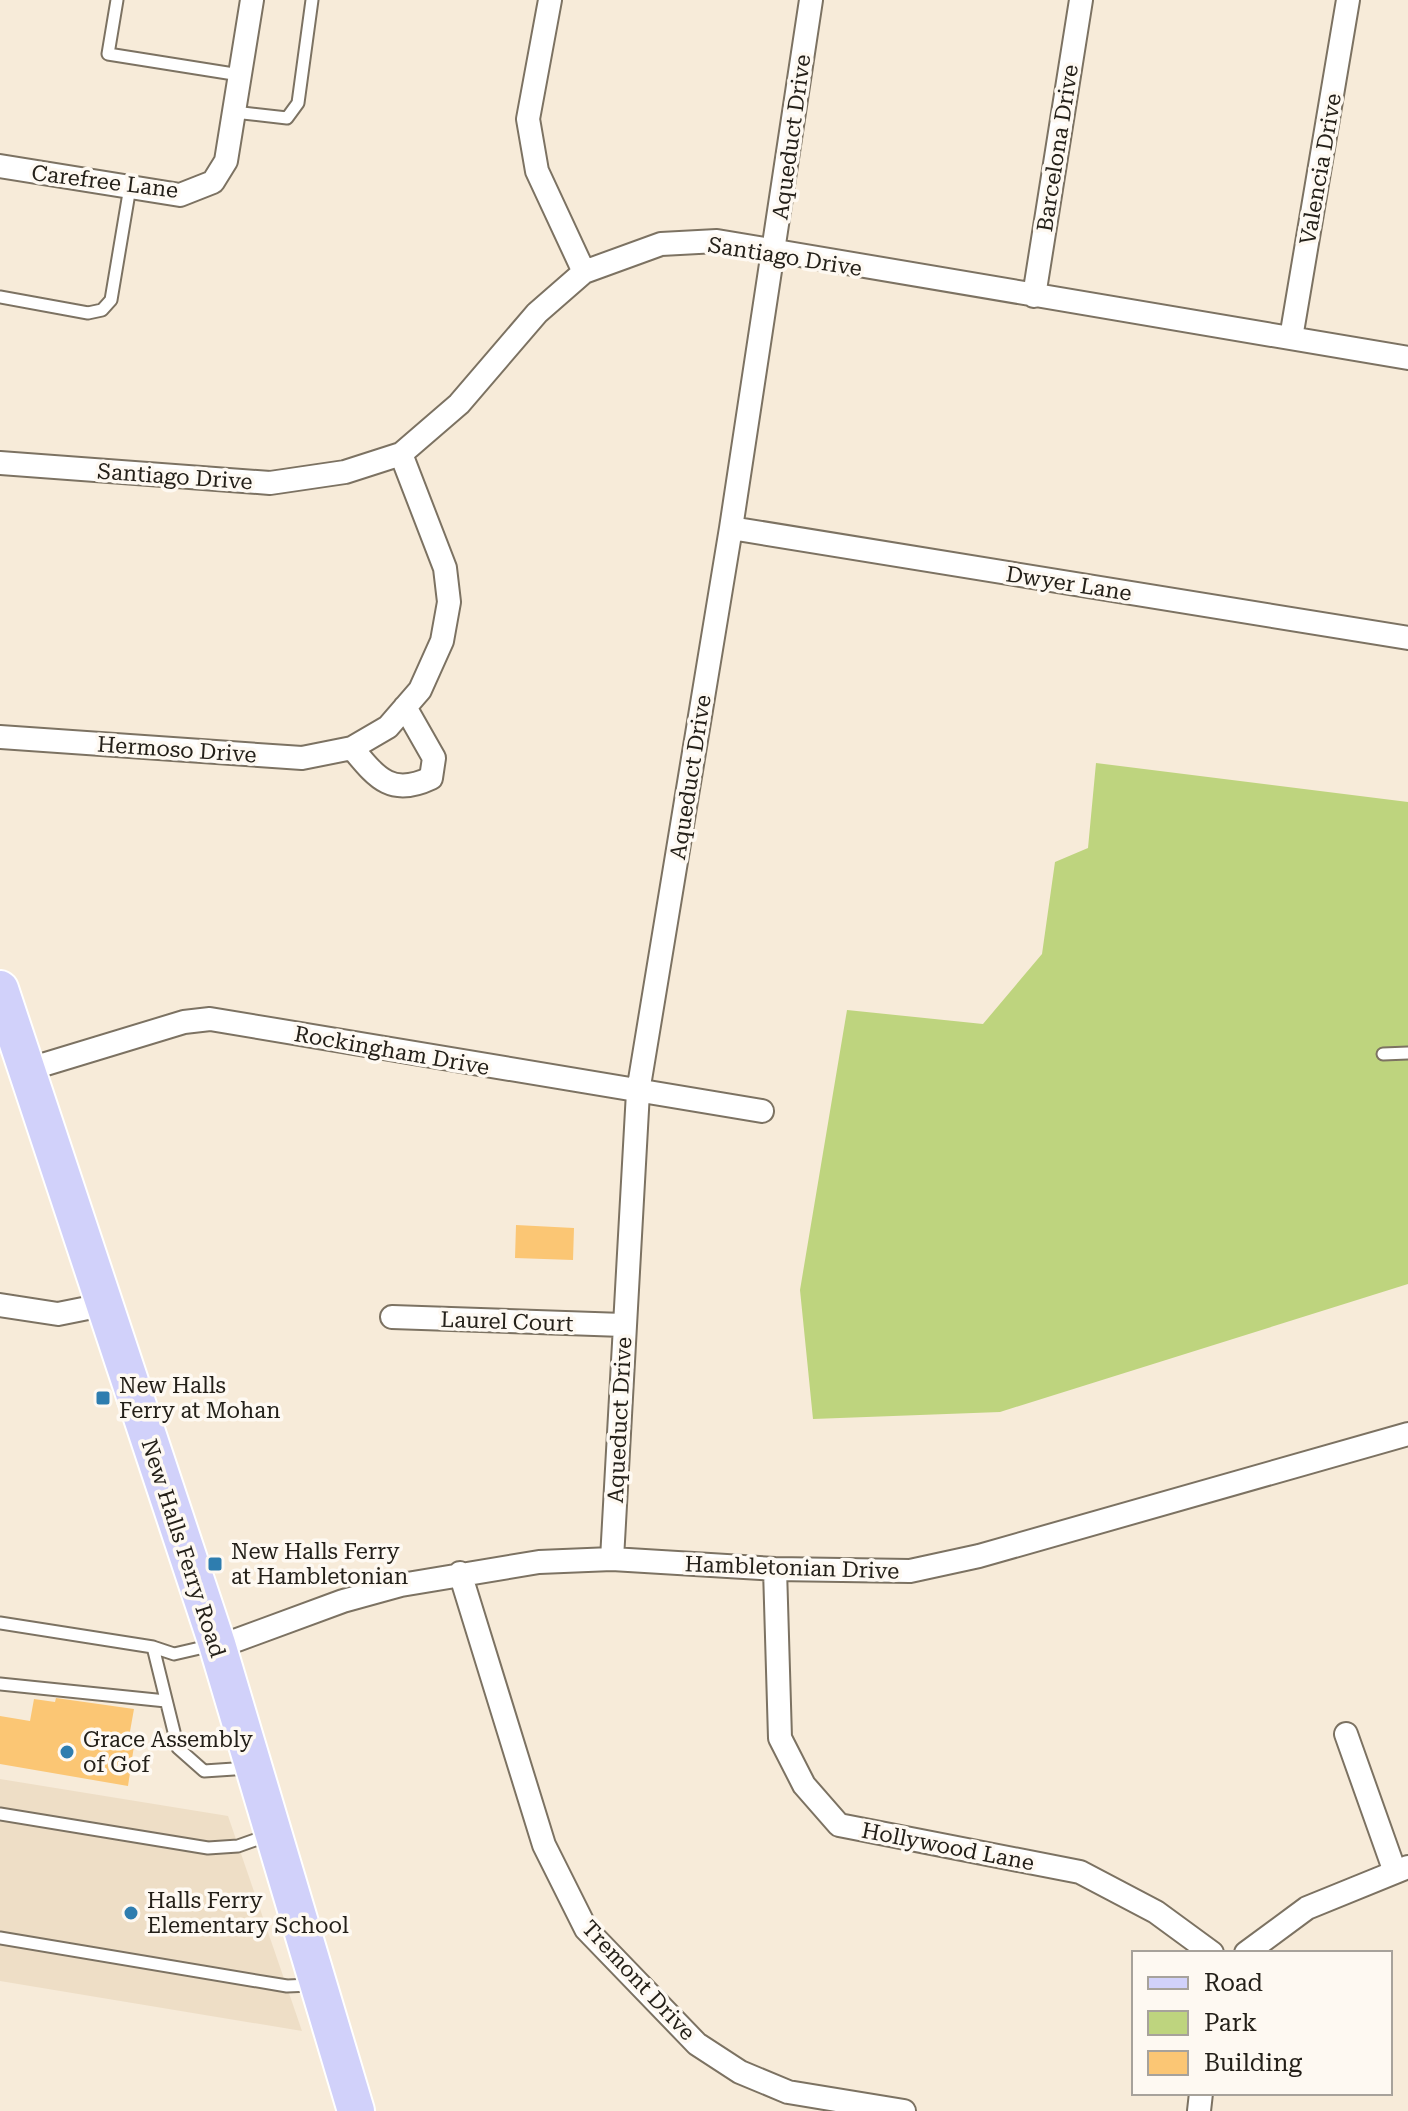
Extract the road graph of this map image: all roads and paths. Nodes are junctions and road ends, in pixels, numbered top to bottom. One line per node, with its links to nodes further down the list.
1 (117, 0): 8 (lane)
2 (252, 0): 8 (street, Carefree Lane)
3 (312, 0): 9 (lane)
4 (550, 0): 13 (street)
5 (811, 0): 12 (street, Aqueduct Drive)
6 (1081, 0): 14 (street, Barcelona Drive)
7 (1348, 0): 16 (street, Valencia Drive)
8 (240, 75): 9 (street, Carefree Lane)
9 (234, 112): 11 (street, Carefree Lane)
10 (0, 166): 11 (street, Carefree Lane)
11 (130, 187): 15 (lane)
12 (775, 253): 13 (street, Santiago Drive); 14 (street, Santiago Drive); 20 (street, Aqueduct Drive)
13 (584, 272): 18 (street, Santiago Drive)
14 (1034, 296): 16 (street, Santiago Drive)
15 (0, 297)
16 (1291, 338): 17 (street, Santiago Drive)
17 (1408, 358)
18 (401, 454): 19 (street, Santiago Drive); 22 (street, Hermoso Drive)
19 (0, 463)
20 (731, 528): 21 (street, Dwyer Lane); 29 (street, Aqueduct Drive)
21 (1408, 638)
22 (405, 707): 24 (street, Hermoso Drive); 24 (street)
23 (0, 737): 24 (street, Hermoso Drive)
24 (352, 748)
25 (0, 989): 28 (main road, New Halls Ferry Road)
26 (1408, 1053): 27 (lane)
27 (1383, 1054)
28 (26, 1070): 29 (street, Rockingham Drive); 32 (main road, New Halls Ferry Road)
29 (638, 1092): 30 (street, Rockingham Drive); 34 (street, Aqueduct Drive)
30 (762, 1111)
31 (0, 1305): 32 (street)
32 (103, 1305): 40 (main road, New Halls Ferry Road)
33 (392, 1317): 34 (street, Laurel Court)
34 (623, 1325): 36 (street, Aqueduct Drive)
35 (1408, 1434): 37 (street, Hambletonian Drive)
36 (612, 1559): 37 (street, Hambletonian Drive); 38 (street, Hambletonian Drive)
37 (775, 1569): 50 (street, Hollywood Lane)
38 (460, 1573): 40 (street, Hambletonian Drive); 54 (street, Tremont Drive)
39 (0, 1623): 41 (lane)
40 (218, 1646): 41 (lane); 45 (main road, New Halls Ferry Road)
41 (153, 1647): 43 (lane)
42 (0, 1684): 43 (lane)
43 (166, 1701): 45 (lane)
44 (1346, 1734): 48 (street)
45 (254, 1768): 47 (main road, New Halls Ferry Road)
46 (0, 1814): 47 (lane)
47 (273, 1833): 52 (main road, New Halls Ferry Road)
48 (1401, 1870): 51 (street)
49 (0, 1938): 52 (lane)
50 (1209, 1951)
51 (1249, 1951)
52 (318, 1985): 53 (main road, New Halls Ferry Road)
53 (356, 2111)
54 (904, 2111)

